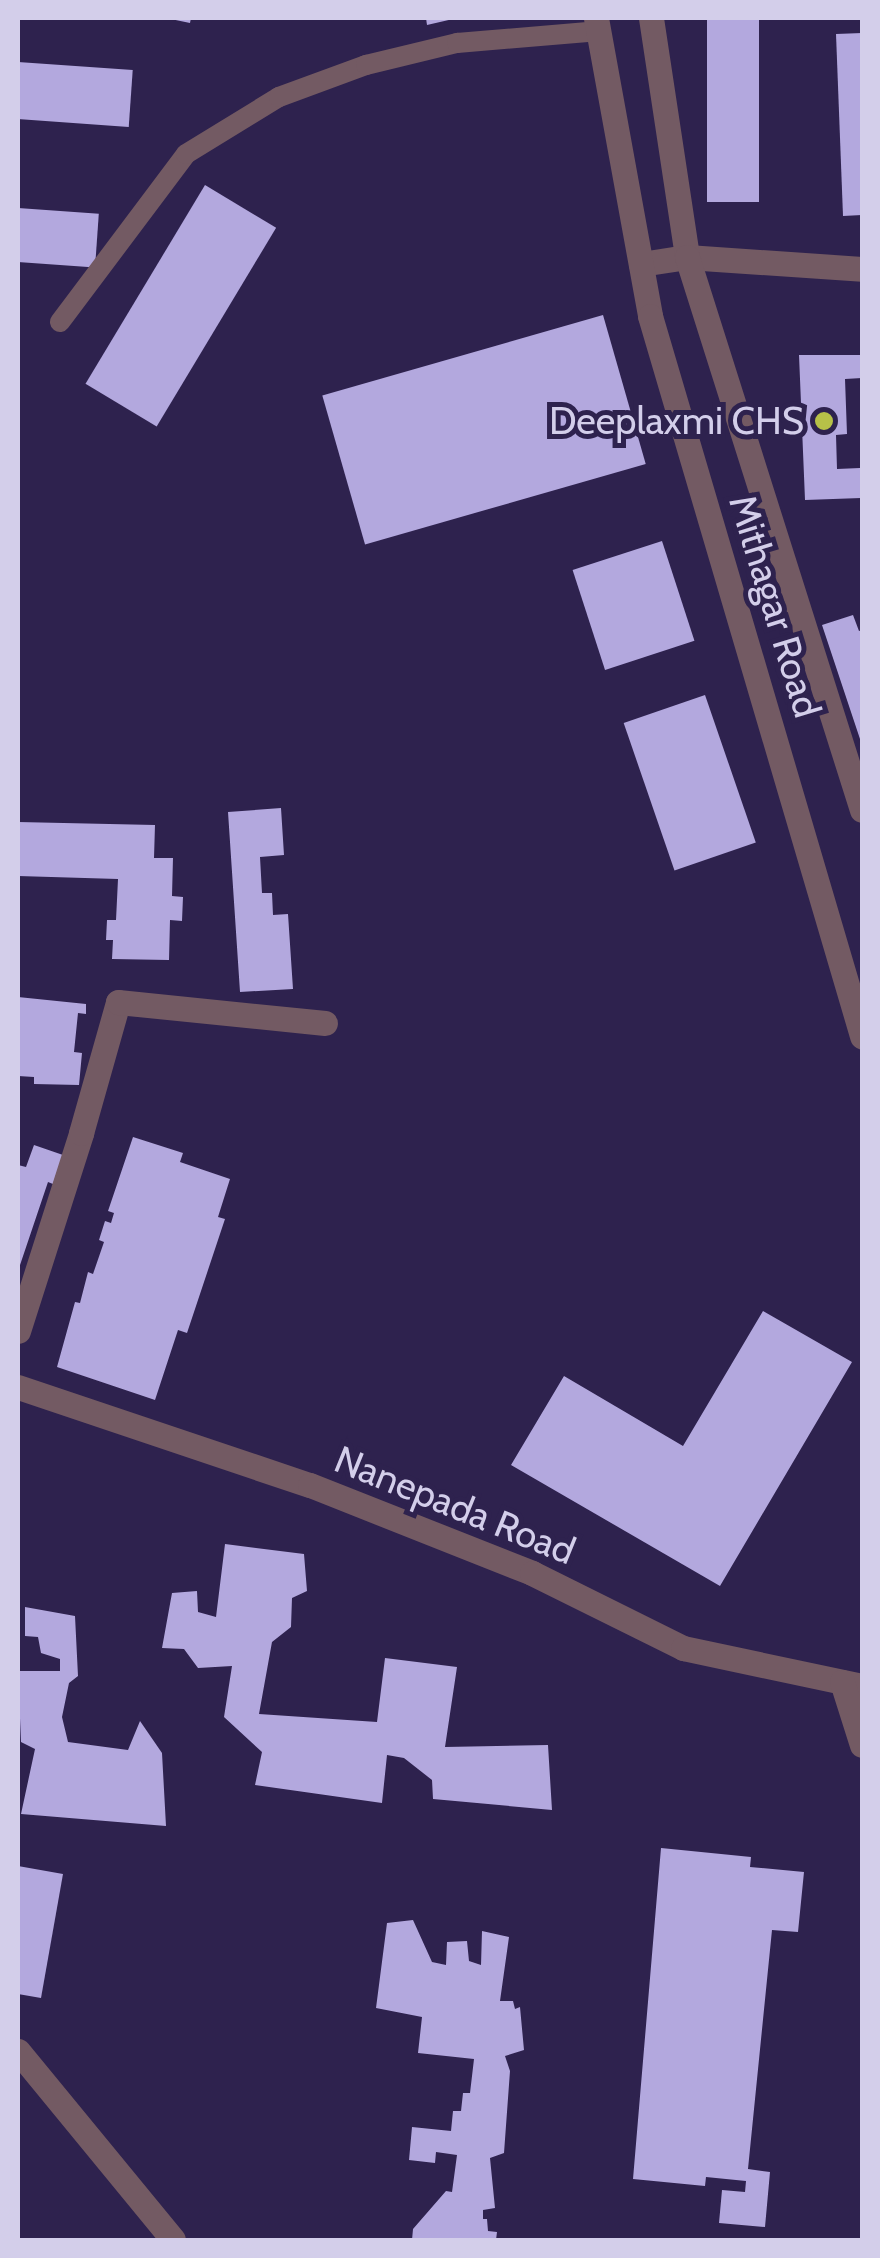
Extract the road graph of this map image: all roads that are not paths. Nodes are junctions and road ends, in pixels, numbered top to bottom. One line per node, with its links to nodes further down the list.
1 (651, 18): 3 (street, Mithagar Road)
2 (598, 24): 4 (street, Mithagar Road); 6 (lane)
3 (687, 257): 4 (street); 5 (street); 7 (street, Mithagar Road)
4 (641, 264): 9 (street, Mithagar Road)
5 (862, 269)
6 (60, 322)
7 (862, 810)
8 (325, 1023): 10 (street)
9 (862, 1036)
10 (18, 1331)
11 (18, 1387): 12 (street, Nanepada Road)
12 (852, 1684): 13 (street)
13 (862, 1744)
14 (18, 2051): 15 (street)
15 (173, 2240)

